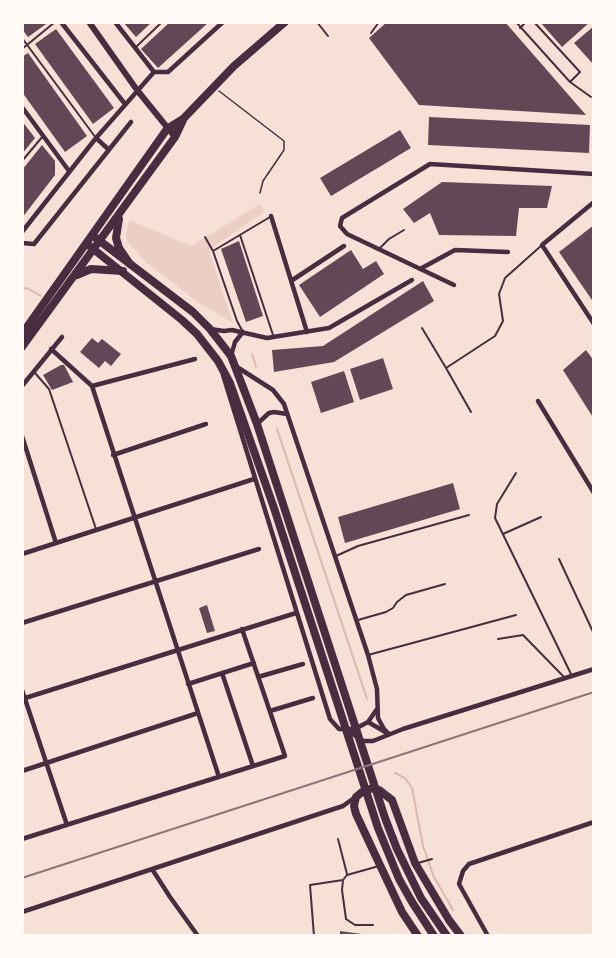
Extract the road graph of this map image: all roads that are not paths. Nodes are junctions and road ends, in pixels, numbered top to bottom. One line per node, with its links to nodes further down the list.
1 (55, 22): 18 (lane)
2 (61, 22): 25 (street)
3 (99, 22): 13 (street)
4 (115, 22): 19 (street)
5 (162, 22): 19 (lane)
6 (223, 22): 21 (street)
7 (285, 22): 27 (highway)
8 (317, 22): 16 (lane)
9 (379, 22): 15 (lane)
10 (516, 22): 14 (lane)
11 (526, 22): 14 (lane)
12 (534, 22): 22 (lane)
13 (91, 25): 23 (street)
14 (520, 28): 22 (lane)
15 (370, 33)
16 (328, 36)
17 (22, 38): 18 (lane)
18 (27, 45): 20 (lane); 32 (lane)
19 (134, 48): 21 (street)
20 (22, 49)
21 (154, 72): 23 (street)
22 (570, 82): 24 (lane)
23 (137, 90): 25 (street); 29 (street)
24 (591, 98)
25 (125, 104): 32 (street)
26 (22, 107): 30 (street)
27 (183, 119): 29 (highway); 31 (highway)
28 (131, 122): 33 (street)
29 (167, 129): 31 (street); 44 (highway)
30 (43, 136): 34 (lane); 35 (street)
31 (175, 137): 38 (highway)
32 (96, 138): 33 (street); 35 (street)
33 (108, 149): 45 (street)
34 (22, 162)
35 (69, 171): 41 (street)
36 (594, 174): 49 (street)
37 (594, 202): 46 (street)
38 (120, 212): 44 (highway); 52 (highway)
39 (271, 216): 42 (lane); 56 (street)
40 (404, 230): 49 (lane)
41 (22, 232)
42 (240, 234): 50 (lane); 65 (lane)
43 (205, 237): 50 (lane)
44 (96, 238): 47 (highway); 52 (main road)
45 (22, 243)
46 (542, 245): 58 (street); 72 (lane)
47 (91, 246): 52 (main road); 54 (highway); 63 (highway)
48 (344, 246): 56 (street)
49 (379, 249): 53 (street)
50 (213, 251): 61 (lane)
51 (508, 252): 53 (street)
52 (126, 268): 54 (highway); 60 (main road); 70 (main road)
53 (420, 269): 57 (street)
54 (76, 275): 66 (highway)
55 (412, 280): 62 (street)
56 (291, 281): 62 (street)
57 (454, 285)
58 (594, 324)
59 (422, 328): 72 (lane)
60 (210, 329): 61 (street); 68 (main road)
61 (243, 332): 65 (street); 68 (street)
62 (307, 332): 65 (street)
63 (22, 334)
64 (62, 337): 67 (street)
65 (273, 338)
66 (22, 347)
67 (51, 349): 73 (street); 75 (street)
68 (231, 356): 71 (main road)
69 (195, 359): 75 (street)
70 (218, 361): 84 (street); 144 (main road)
71 (237, 367): 78 (street); 80 (main road)
72 (446, 369): 77 (lane)
73 (33, 371): 74 (street); 89 (lane)
74 (22, 386)
75 (92, 386): 82 (street)
76 (538, 401): 85 (street)
77 (471, 411)
78 (288, 414): 80 (street); 94 (street)
79 (206, 424): 82 (street)
80 (257, 424): 145 (main road)
81 (22, 436): 91 (street)
82 (113, 455): 88 (street)
83 (516, 473): 90 (lane)
84 (254, 479): 88 (street); 98 (street)
85 (594, 494)
86 (469, 515): 94 (lane)
87 (541, 517): 90 (lane)
88 (134, 518): 89 (street); 96 (street)
89 (96, 530): 91 (street)
90 (502, 534): 112 (lane)
91 (56, 543): 93 (street)
92 (259, 549): 96 (street)
93 (22, 554)
94 (334, 557): 100 (street)
95 (559, 559): 103 (lane)
96 (155, 581): 101 (street); 105 (street)
97 (444, 584): 100 (lane)
98 (296, 613): 102 (street); 122 (street)
99 (516, 615): 106 (lane)
100 (355, 621): 106 (street)
101 (22, 623)
102 (243, 629): 105 (street); 107 (street)
103 (594, 634)
104 (498, 639): 113 (lane)
105 (177, 650): 114 (street); 116 (street)
106 (368, 655): 118 (street)
107 (254, 663): 110 (street); 111 (street)
108 (303, 664): 111 (street)
109 (594, 669): 112 (street)
110 (222, 673): 114 (street); 125 (street)
111 (258, 677): 119 (street)
112 (573, 677): 113 (street)
113 (565, 679): 123 (street)
114 (188, 684): 120 (street)
115 (22, 690): 116 (street)
116 (24, 698): 124 (street)
117 (313, 698): 119 (street)
118 (377, 709): 121 (street); 123 (street)
119 (270, 711): 125 (street)
120 (198, 713): 124 (street); 127 (street)
121 (368, 722): 122 (street); 123 (street)
122 (348, 730): 123 (street)
123 (389, 734)
124 (47, 763): 126 (street); 130 (street)
125 (254, 766): 127 (street)
126 (22, 771)
127 (219, 777): 130 (street)
128 (356, 797): 134 (main road); 135 (main road); 136 (street)
129 (594, 822): 147 (street)
130 (67, 825): 132 (street)
131 (338, 839): 137 (lane)
132 (22, 840)
133 (432, 859): 134 (lane)
134 (418, 863): 146 (main road)
135 (379, 866): 137 (lane); 143 (main road)
136 (152, 869): 139 (street); 141 (street)
137 (347, 876): 138 (lane)
138 (343, 880): 140 (lane); 142 (lane)
139 (22, 912)
140 (373, 925)
141 (198, 936)
142 (314, 936)
143 (418, 936)
144 (434, 936)
145 (447, 936)
146 (461, 936)
147 (488, 936)

